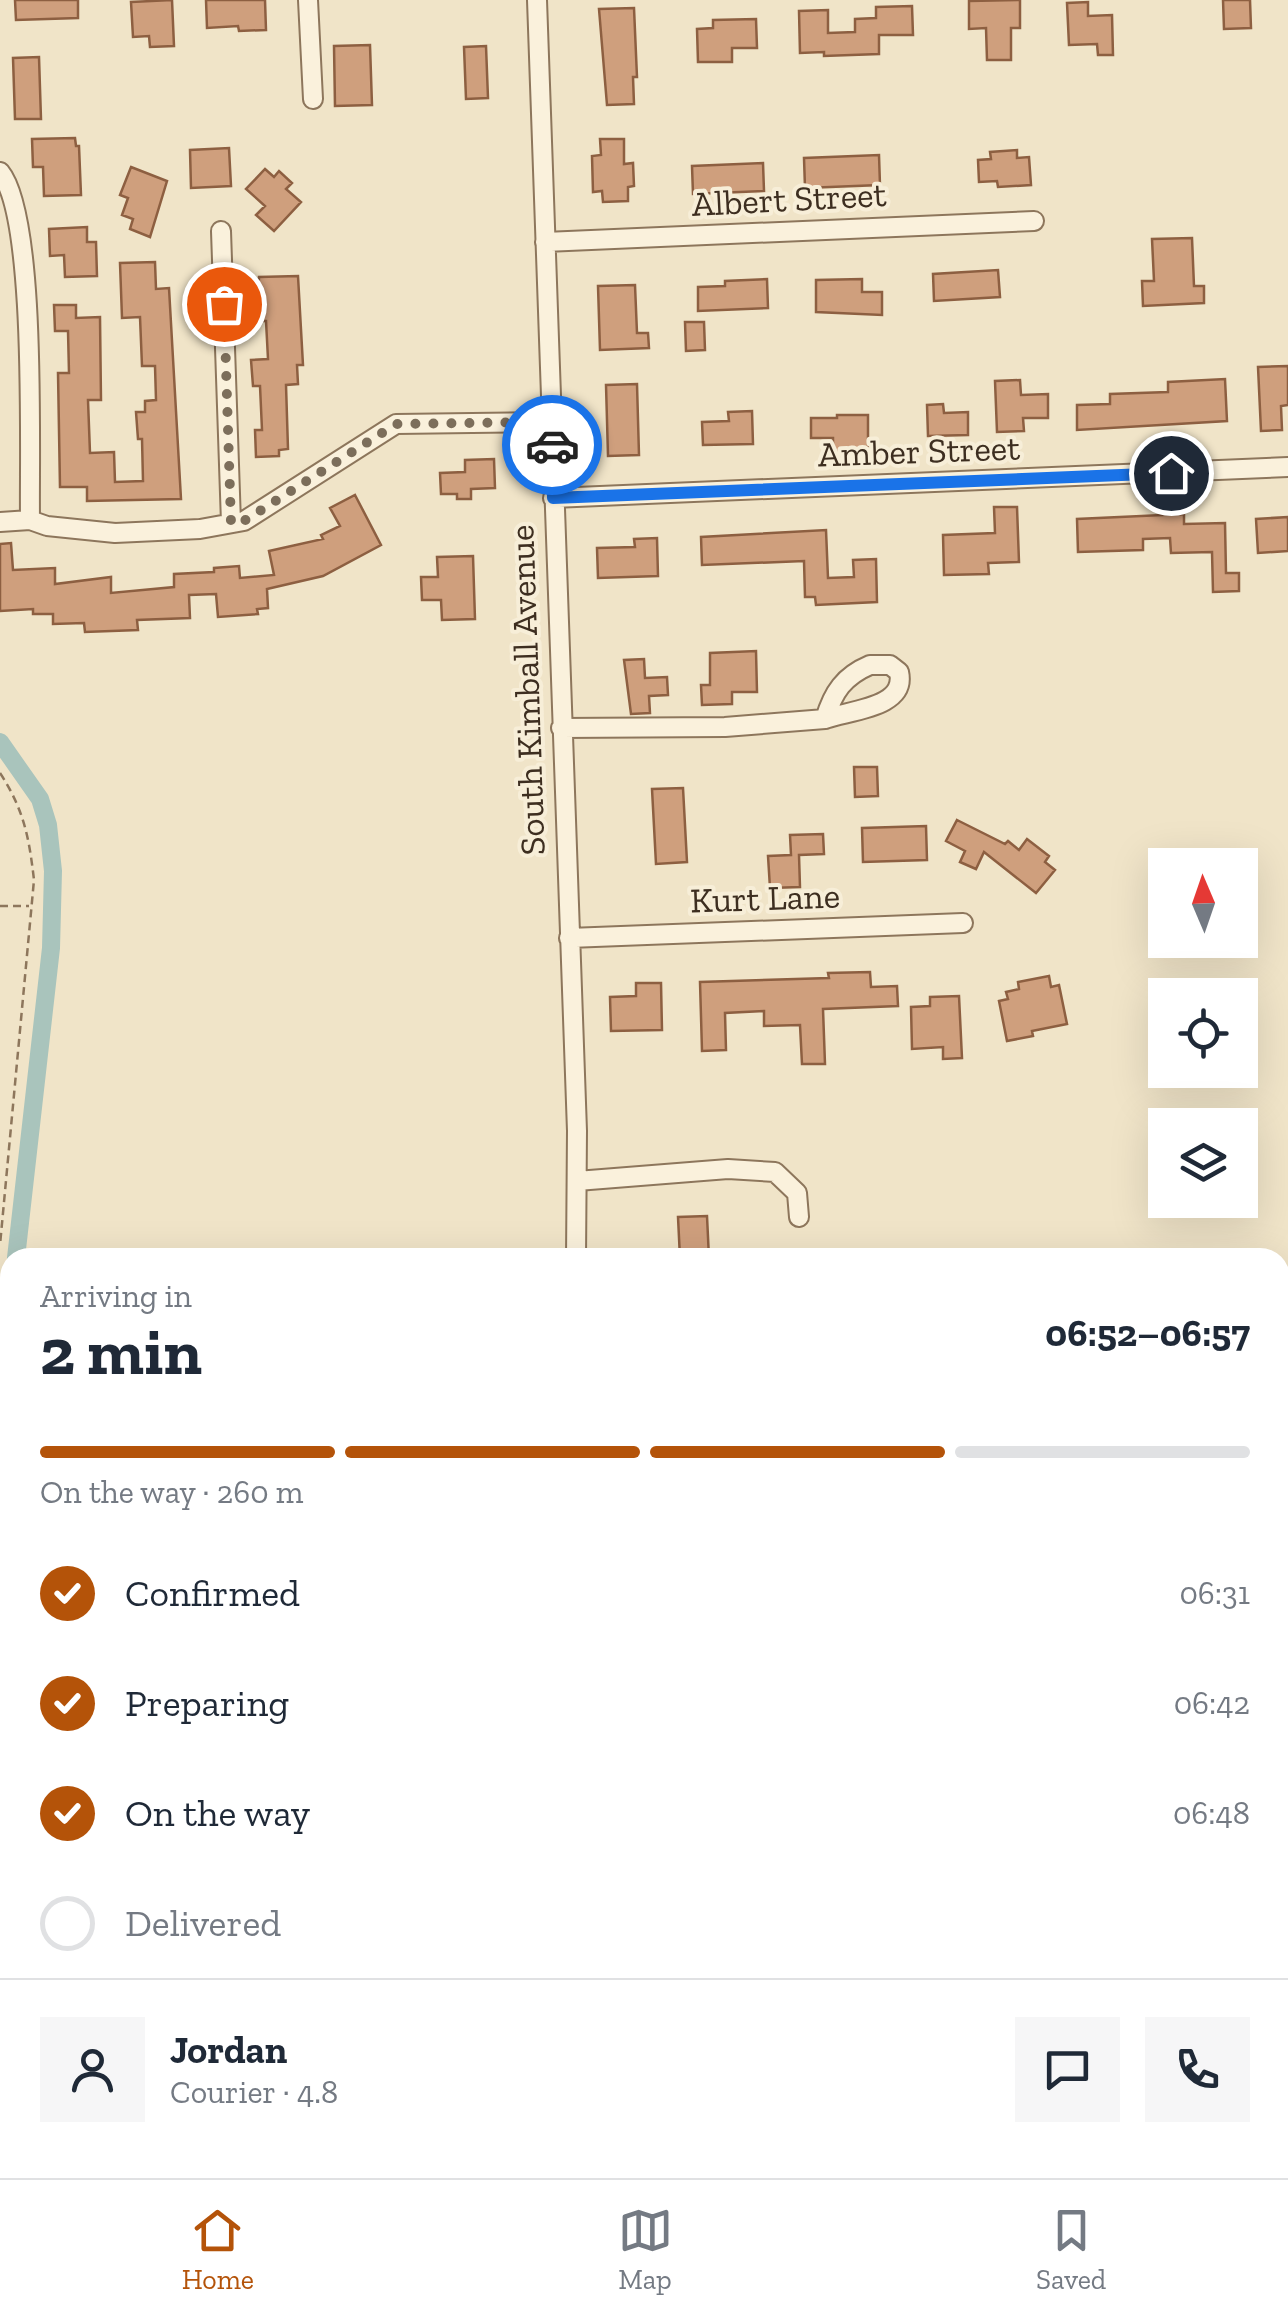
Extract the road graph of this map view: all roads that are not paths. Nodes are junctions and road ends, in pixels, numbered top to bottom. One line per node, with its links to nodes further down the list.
1 (308, 0): 3 (street)
2 (537, 0): 7 (street, South Kimball Avenue)
3 (313, 99)
4 (0, 172): 11 (street)
5 (1034, 221): 7 (street, Albert Street)
6 (221, 231): 13 (street)
7 (546, 242): 8 (street, South Kimball Avenue)
8 (551, 422): 10 (street, South Kimball Avenue); 13 (street)
9 (1288, 468): 10 (street, Amber Street)
10 (553, 498): 15 (street, South Kimball Avenue)
11 (30, 520): 12 (street); 13 (street)
12 (0, 522)
13 (231, 523)
14 (826, 719): 15 (street)
15 (560, 728): 17 (street, South Kimball Avenue)
16 (963, 923): 17 (street, Kurt Lane)
17 (569, 938): 18 (street, South Kimball Avenue)
18 (576, 1181): 19 (street); 20 (street, South Kimball Avenue)
19 (799, 1217)
20 (576, 1248)

